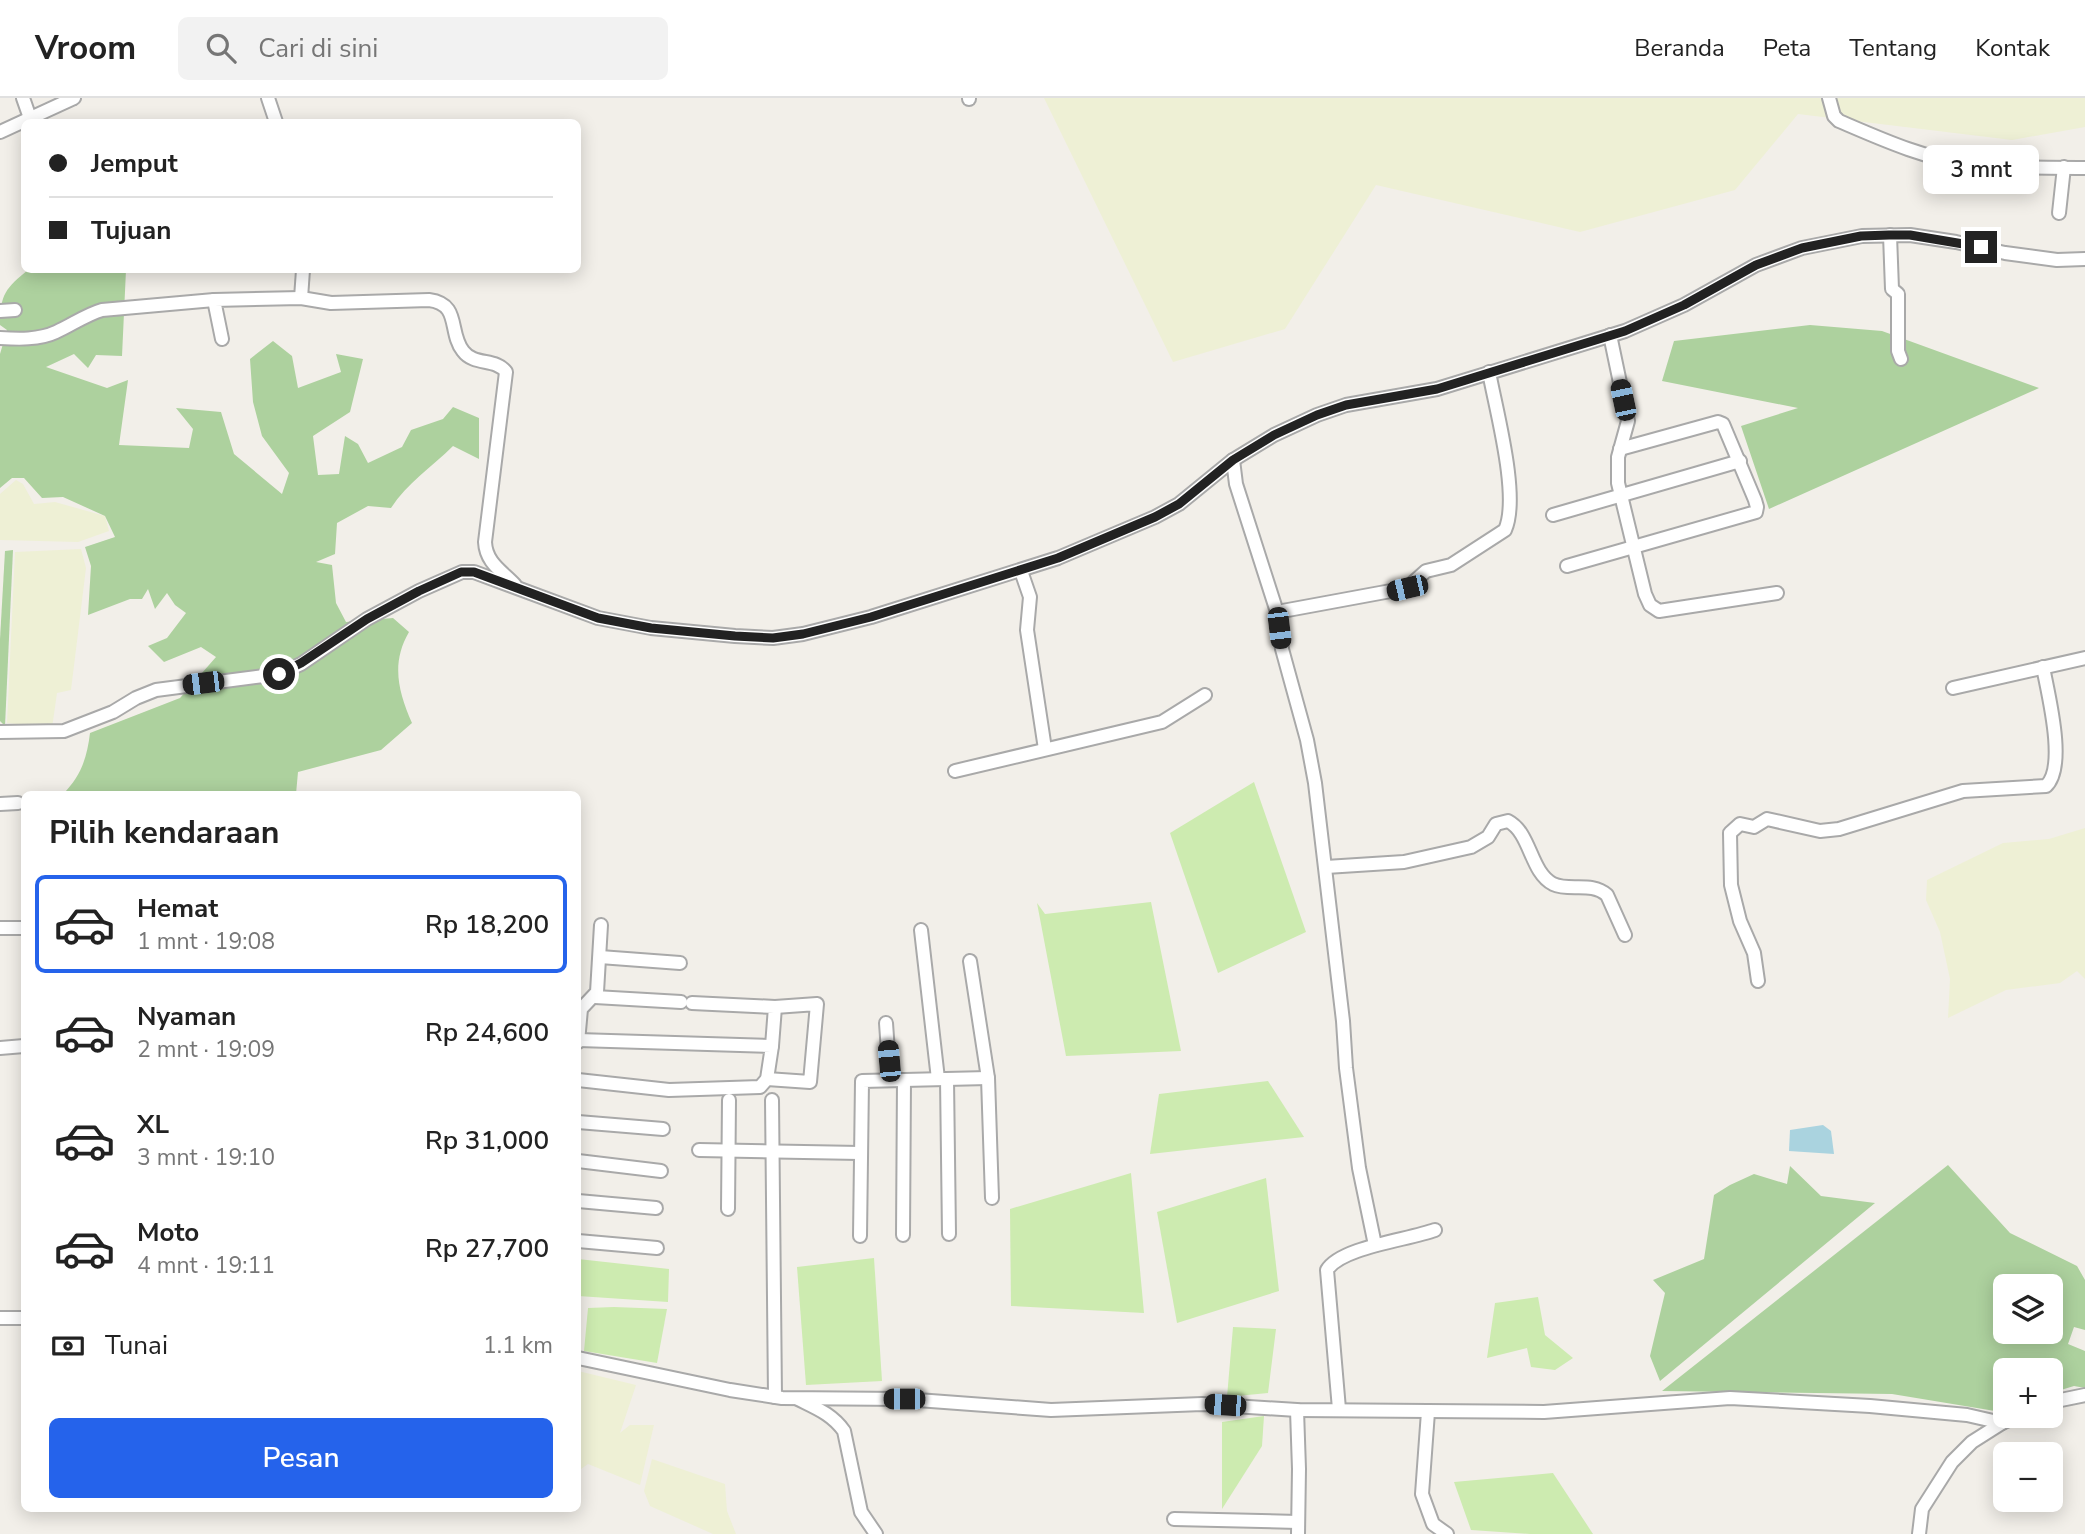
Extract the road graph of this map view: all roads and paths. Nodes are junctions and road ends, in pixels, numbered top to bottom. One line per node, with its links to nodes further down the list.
1 (23, 98): 5 (street)
2 (74, 98): 5 (street)
3 (268, 98): 6 (street)
4 (1829, 98): 9 (street)
5 (30, 118)
6 (275, 119)
7 (21, 122): 8 (street)
8 (0, 132)
9 (2064, 167): 10 (street); 11 (street)
10 (2085, 168)
11 (2059, 213)
12 (1889, 235): 13 (street); 19 (street); 22 (street)
13 (2085, 259)
14 (303, 273): 15 (street)
15 (301, 299): 16 (street); 32 (street)
16 (214, 300): 20 (street); 21 (street)
17 (15, 310): 18 (street)
18 (0, 311)
19 (1610, 335): 23 (street); 24 (street)
20 (0, 338)
21 (222, 339)
22 (1901, 359)
23 (1489, 372): 25 (street); 34 (street)
24 (1620, 449): 26 (street); 27 (street)
25 (1233, 460): 31 (street); 34 (street)
26 (1740, 461): 27 (street); 29 (street)
27 (1620, 494): 28 (street); 29 (street)
28 (1553, 515)
29 (1634, 545): 30 (street); 33 (street)
30 (1567, 566)
31 (1021, 571): 32 (street); 40 (street)
32 (518, 588): 39 (street)
33 (1777, 593)
34 (1277, 612): 44 (street)
35 (2085, 658): 36 (street)
36 (2043, 667): 37 (street); 53 (street)
37 (1953, 688)
38 (1205, 695): 40 (street)
39 (0, 732)
40 (1045, 749): 41 (street)
41 (955, 771)
42 (18, 803): 43 (street)
43 (0, 804)
44 (1326, 867): 49 (street); 86 (street)
45 (601, 925): 50 (street)
46 (0, 928): 47 (street)
47 (21, 928)
48 (922, 930): 64 (street)
49 (1625, 935)
50 (600, 957): 52 (street); 54 (street)
51 (970, 961): 62 (street)
52 (680, 963)
53 (1758, 981)
54 (585, 1001): 55 (street); 57 (street)
55 (775, 1007): 60 (street); 63 (street)
56 (886, 1023): 66 (street)
57 (581, 1024)
58 (581, 1041): 60 (street)
59 (21, 1046): 61 (street)
60 (772, 1046): 63 (street)
61 (0, 1048)
62 (988, 1078): 64 (street); 77 (street)
63 (767, 1079): 65 (street)
64 (943, 1079): 66 (street); 82 (street)
65 (581, 1080)
66 (897, 1080): 74 (street); 83 (street)
67 (729, 1100): 72 (street)
68 (772, 1100): 73 (street)
69 (581, 1122): 70 (street)
70 (663, 1129)
71 (699, 1150): 72 (street)
72 (729, 1152): 73 (street); 80 (street)
73 (772, 1153): 74 (street); 92 (street)
74 (860, 1153): 84 (street)
75 (581, 1161): 76 (street)
76 (662, 1171)
77 (992, 1198)
78 (581, 1201): 79 (street)
79 (656, 1208)
80 (728, 1209)
81 (1435, 1230): 86 (street)
82 (948, 1234)
83 (903, 1235)
84 (860, 1236)
85 (581, 1241): 87 (street)
86 (1375, 1245): 95 (street)
87 (657, 1248)
88 (0, 1318): 89 (street)
89 (21, 1318)
90 (581, 1359): 92 (street)
91 (2085, 1395): 94 (street)
92 (775, 1397): 93 (street)
93 (795, 1398): 96 (street); 102 (street)
94 (2063, 1400)
95 (1339, 1409): 96 (street); 97 (street)
96 (1297, 1410): 101 (street)
97 (1428, 1412): 98 (street); 103 (street)
98 (1993, 1421)
99 (1994, 1428): 104 (street)
100 (1174, 1519): 101 (street)
101 (1298, 1528)
102 (876, 1534)
103 (1447, 1534)
104 (1919, 1534)

